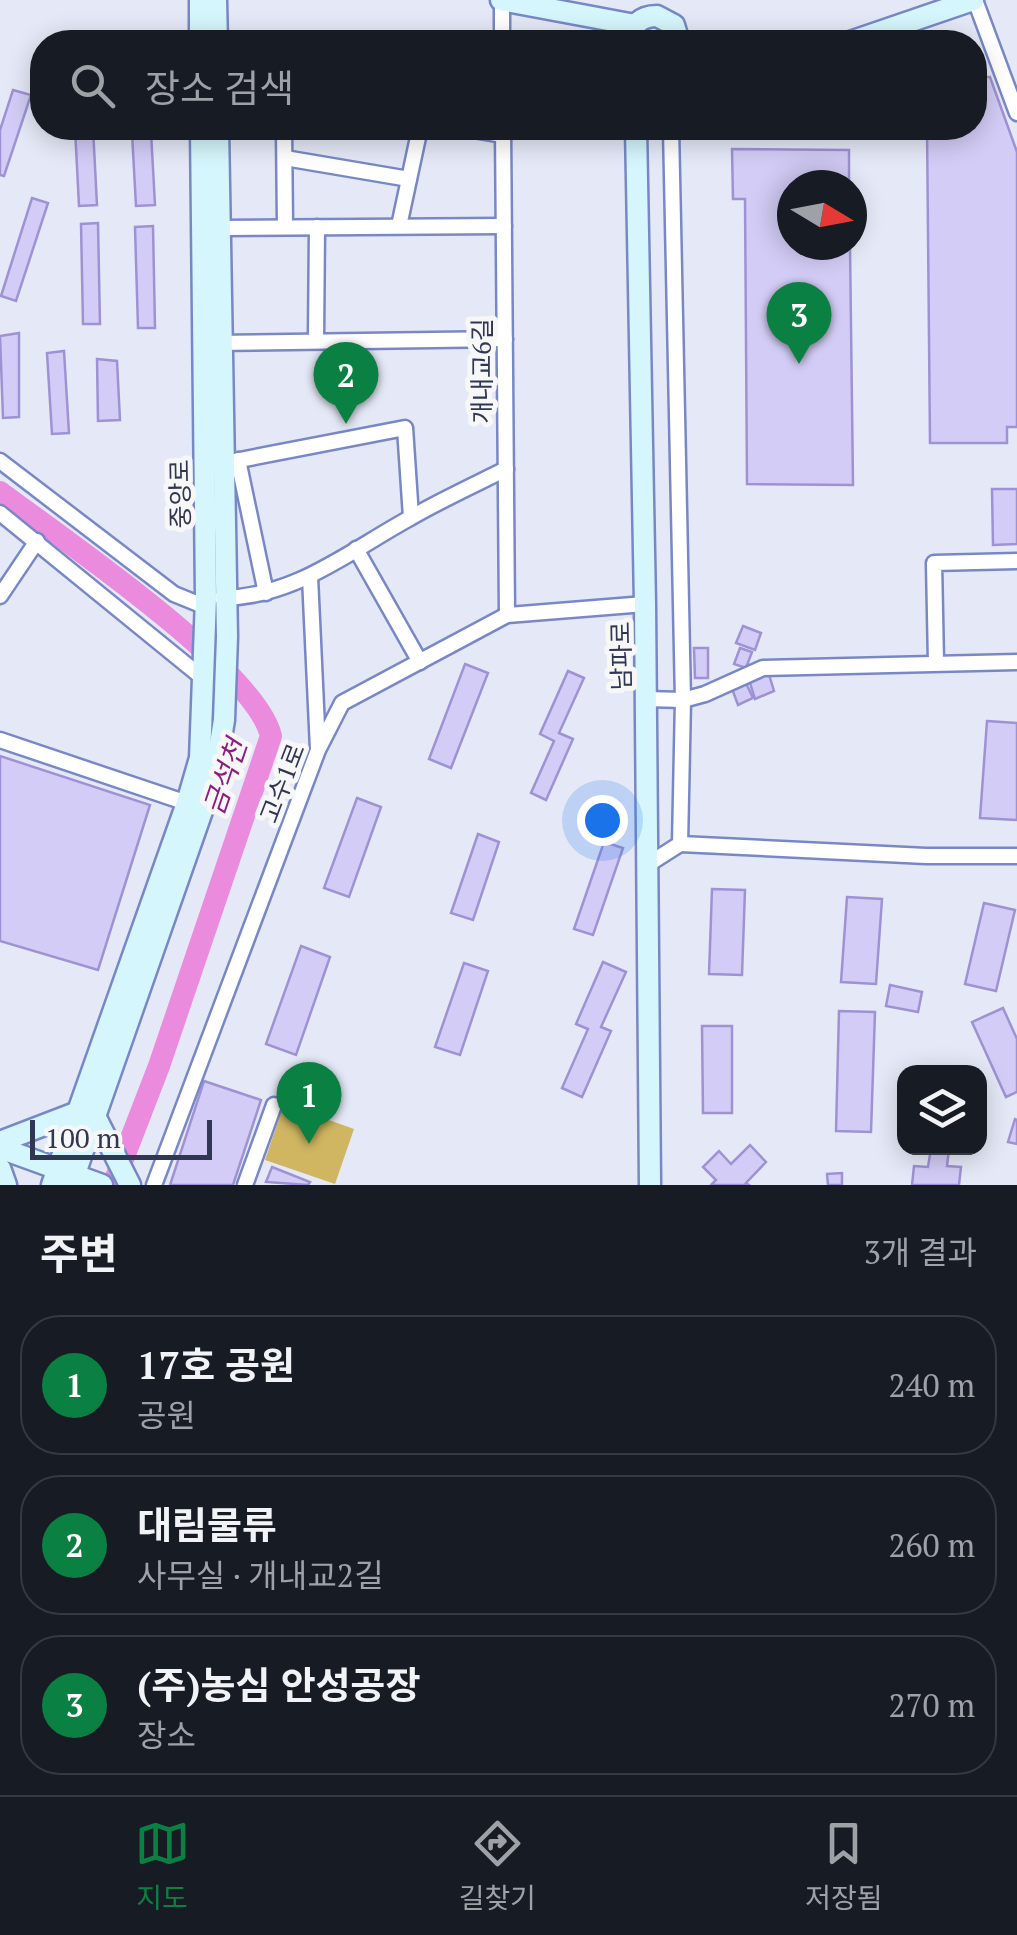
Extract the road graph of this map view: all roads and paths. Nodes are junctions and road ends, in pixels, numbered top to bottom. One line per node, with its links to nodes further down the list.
1 (200, 0): 6 (main road)
2 (216, 0): 7 (main road)
3 (501, 0): 8 (street); 9 (main road)
4 (974, 0): 11 (main road); 12 (street)
5 (665, 9): 10 (main road)
6 (200, 30)
7 (217, 30)
8 (502, 30)
9 (617, 30)
10 (636, 30)
11 (885, 30)
12 (985, 30)
13 (987, 34): 14 (street)
14 (1017, 114)
15 (202, 140): 31 (main road, 중앙로)
16 (218, 140): 28 (main road, 중앙로)
17 (284, 140): 22 (street)
18 (417, 140): 23 (street)
19 (503, 140): 25 (street, 개내교6길)
20 (636, 140): 44 (main road, 남파로)
21 (671, 140): 51 (street)
22 (284, 158): 23 (street); 26 (street)
23 (409, 179): 24 (street)
24 (399, 226): 25 (street); 27 (street)
25 (504, 226): 30 (street, 개내교6길)
26 (284, 227): 27 (street); 28 (street)
27 (317, 227): 29 (street)
28 (220, 228): 31 (main road, 중앙로)
29 (316, 339): 30 (street); 31 (street)
30 (505, 339): 34 (street, 개내교6길)
31 (212, 343): 33 (main road, 중앙로); 43 (main road, 중앙로)
32 (0, 461): 43 (street)
33 (231, 461): 36 (street); 41 (street); 43 (main road, 중앙로)
34 (506, 469): 36 (street); 45 (street, 개내교6길)
35 (0, 513): 37 (street)
36 (411, 517): 38 (street)
37 (37, 542): 42 (street); 49 (street)
38 (356, 549): 40 (street); 46 (street)
39 (1017, 561): 48 (street)
40 (310, 577): 41 (street); 53 (street)
41 (266, 594): 43 (street)
42 (0, 596)
43 (212, 601): 49 (main road); 59 (main road, 중앙로)
44 (645, 604): 45 (street, 고수1로); 50 (main road, 남파로)
45 (507, 615): 46 (street, 고수1로)
46 (420, 662): 53 (street, 고수1로)
47 (1017, 662): 48 (street)
48 (936, 663): 51 (street)
49 (204, 679): 54 (main road)
50 (646, 700): 51 (street); 57 (main road, 남파로)
51 (683, 700): 55 (street)
52 (0, 740): 54 (street)
53 (318, 750): 65 (street, 고수1로)
54 (187, 803): 59 (main road)
55 (680, 844): 56 (street); 57 (street)
56 (1017, 856)
57 (647, 865): 67 (main road, 남파로)
58 (274, 1105): 66 (street)
59 (92, 1120): 60 (main road); 62 (main road); 64 (main road)
60 (0, 1145): 62 (main road)
61 (0, 1168): 63 (main road)
62 (74, 1181)
63 (6, 1185)
64 (130, 1185)
65 (154, 1185)
66 (245, 1185)
67 (650, 1185)

